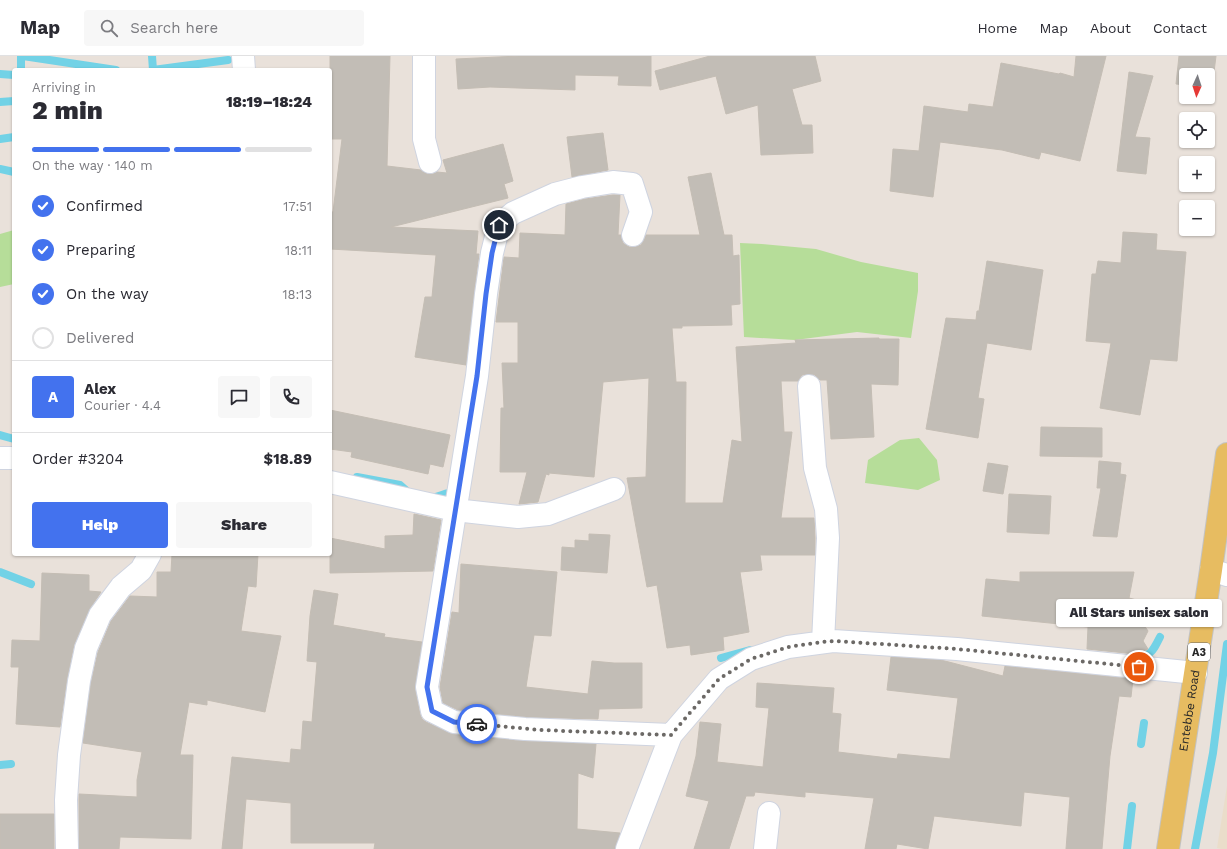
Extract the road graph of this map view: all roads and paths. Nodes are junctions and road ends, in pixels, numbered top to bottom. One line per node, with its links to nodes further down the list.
1 (243, 56): 3 (street)
2 (424, 56): 4 (street)
3 (244, 68)
4 (430, 162)
5 (632, 235): 12 (street)
6 (809, 386): 15 (street)
7 (1227, 454): 14 (main road, Entebbe Road / A3)
8 (0, 458): 9 (street)
9 (12, 458)
10 (332, 482): 12 (street)
11 (614, 489): 12 (street)
12 (455, 510): 17 (street)
13 (149, 556): 19 (street)
14 (1219, 572): 16 (main road, Entebbe Road / A3)
15 (823, 642): 16 (street); 17 (street)
16 (1196, 673): 22 (main road, Entebbe Road / A3)
17 (671, 735): 20 (street)
18 (769, 813): 21 (street)
19 (66, 849)
20 (627, 849)
21 (765, 849)
22 (1168, 849)

